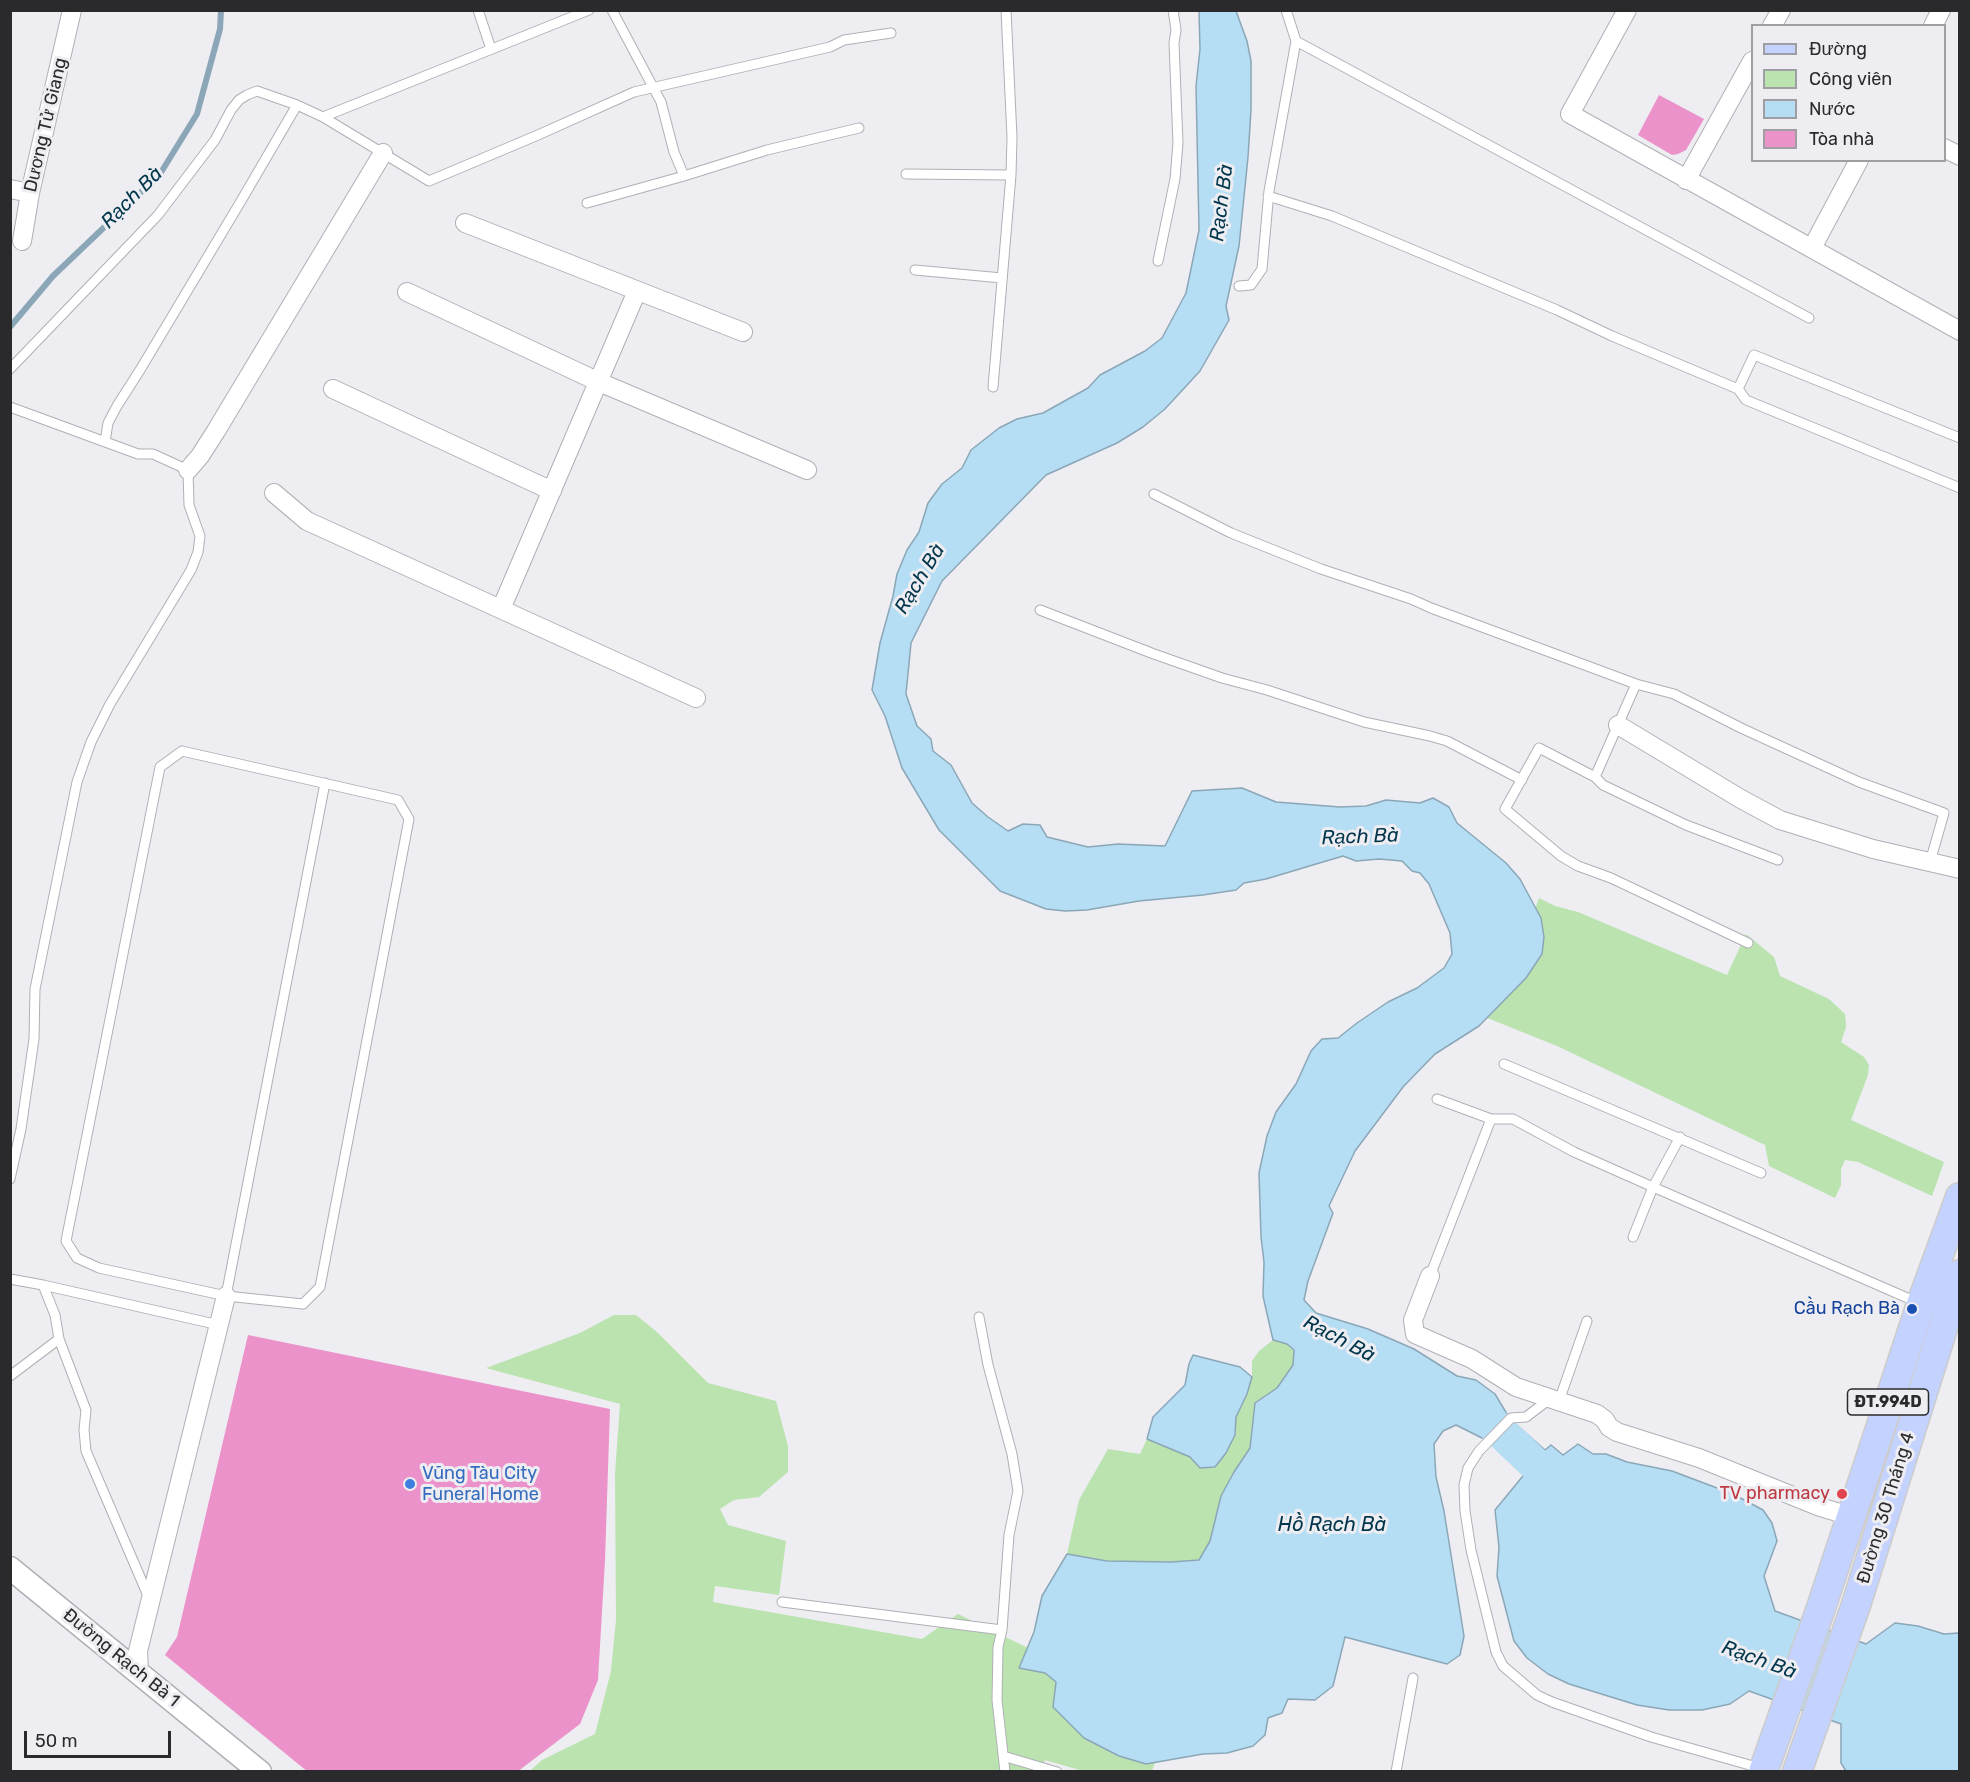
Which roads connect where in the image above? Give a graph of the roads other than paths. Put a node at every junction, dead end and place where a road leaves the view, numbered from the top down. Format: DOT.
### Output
graph roads {
  1 [pos="72,10"];
  2 [pos="478,10"];
  3 [pos="589,10"];
  4 [pos="612,10"];
  5 [pos="1006,10"];
  6 [pos="1173,10"];
  7 [pos="1286,10"];
  8 [pos="1627,10"];
  9 [pos="1781,10"];
  10 [pos="1941,10"];
  11 [pos="1773,24"];
  12 [pos="1934,24"];
  13 [pos="891,33"];
  14 [pos="1296,41"];
  15 [pos="491,49"];
  16 [pos="1751,63"];
  17 [pos="654,86"];
  18 [pos="297,105"];
  19 [pos="323,117"];
  20 [pos="859,128"];
  21 [pos="383,153"];
  22 [pos="1858,162"];
  23 [pos="906,174"];
  24 [pos="1011,175"];
  25 [pos="684,176"];
  26 [pos="1686,180"];
  27 [pos="10,189"];
  28 [pos="30,193"];
  29 [pos="1269,196"];
  30 [pos="587,203"];
  31 [pos="465,224"];
  32 [pos="22,241"];
  33 [pos="1812,248"];
  34 [pos="1158,261"];
  35 [pos="915,270"];
  36 [pos="1002,278"];
  37 [pos="1239,286"];
  38 [pos="637,291"];
  39 [pos="407,292"];
  40 [pos="1809,318"];
  41 [pos="1959,331"];
  42 [pos="743,332"];
  43 [pos="10,369"];
  44 [pos="599,382"];
  45 [pos="993,387"];
  46 [pos="333,389"];
  47 [pos="1738,389"];
  48 [pos="10,407"];
  49 [pos="1959,438"];
  50 [pos="105,442"];
  51 [pos="188,470"];
  52 [pos="807,470"];
  53 [pos="1959,488"];
  54 [pos="552,491"];
  55 [pos="274,493"];
  56 [pos="1154,494"];
  57 [pos="501,609"];
  58 [pos="1040,610"];
  59 [pos="1636,684"];
  60 [pos="696,698"];
  61 [pos="1617,725"];
  62 [pos="1595,777"];
  63 [pos="1522,780"];
  64 [pos="325,783"];
  65 [pos="1778,860"];
  66 [pos="1930,862"];
  67 [pos="1959,870"];
  68 [pos="1748,943"];
  69 [pos="1504,1064"];
  70 [pos="1437,1099"];
  71 [pos="1491,1119"];
  72 [pos="1680,1137"];
  73 [pos="1761,1173"];
  74 [pos="10,1179"];
  75 [pos="1653,1187"];
  76 [pos="1959,1197"];
  77 [pos="1633,1237"];
  78 [pos="1959,1274"];
  79 [pos="1430,1276"];
  80 [pos="10,1279"];
  81 [pos="43,1285"];
  82 [pos="226,1296"];
  83 [pos="1921,1304"];
  84 [pos="979,1317"];
  85 [pos="1587,1321"];
  86 [pos="219,1325"];
  87 [pos="1952,1325"];
  88 [pos="59,1339"];
  89 [pos="10,1376"];
  90 [pos="1555,1400"];
  91 [pos="1850,1516"];
  92 [pos="10,1568"];
  93 [pos="151,1601"];
  94 [pos="782,1602"];
  95 [pos="1002,1630"];
  96 [pos="139,1673"];
  97 [pos="1413,1678"];
  98 [pos="1003,1756"];
  99 [pos="1766,1762"];
  100 [pos="1800,1764"];
  101 [pos="260,1772"];
  102 [pos="1005,1772"];
  103 [pos="1057,1772"];
  104 [pos="1396,1772"];
  1 -- 28 [label="street, Dương Tử Giang"];
  2 -- 15 [label="lane"];
  3 -- 15 [label="lane"];
  4 -- 17 [label="lane"];
  5 -- 24 [label="lane"];
  6 -- 34 [label="lane"];
  7 -- 14 [label="lane"];
  8 -- 26 [label="street"];
  9 -- 11 [label="street"];
  10 -- 12 [label="street"];
  13 -- 17 [label="lane"];
  14 -- 29 [label="lane"];
  14 -- 40 [label="lane"];
  15 -- 19 [label="lane"];
  16 -- 26 [label="street"];
  17 -- 21 [label="lane"];
  17 -- 25 [label="lane"];
  18 -- 19 [label="lane"];
  18 -- 43 [label="lane"];
  18 -- 50 [label="lane"];
  19 -- 21 [label="lane"];
  20 -- 25 [label="lane"];
  21 -- 51 [label="street"];
  22 -- 33 [label="street"];
  23 -- 24 [label="lane"];
  24 -- 36 [label="lane"];
  25 -- 30 [label="lane"];
  26 -- 33 [label="street"];
  27 -- 28 [label="street"];
  28 -- 32 [label="street, Dương Tử Giang"];
  29 -- 37 [label="lane"];
  29 -- 47 [label="lane"];
  31 -- 38 [label="street"];
  33 -- 41 [label="street"];
  35 -- 36 [label="lane"];
  36 -- 45 [label="lane"];
  38 -- 42 [label="street"];
  38 -- 44 [label="street"];
  39 -- 44 [label="street"];
  44 -- 52 [label="street"];
  44 -- 54 [label="street"];
  46 -- 54 [label="street"];
  47 -- 49 [label="lane"];
  47 -- 53 [label="lane"];
  48 -- 50 [label="lane"];
  50 -- 51 [label="lane"];
  51 -- 74 [label="lane"];
  54 -- 57 [label="street"];
  55 -- 57 [label="street"];
  56 -- 59 [label="lane"];
  57 -- 60 [label="street"];
  58 -- 63 [label="lane"];
  59 -- 61 [label="lane"];
  59 -- 66 [label="lane"];
  61 -- 62 [label="lane"];
  61 -- 66 [label="street"];
  62 -- 63 [label="lane"];
  62 -- 65 [label="lane"];
  63 -- 68 [label="lane"];
  64 -- 82 [label="lane"];
  64 -- 82 [label="lane"];
  64 -- 82 [label="lane"];
  66 -- 67 [label="street"];
  69 -- 72 [label="lane"];
  70 -- 71 [label="lane"];
  71 -- 75 [label="lane"];
  71 -- 79 [label="lane"];
  72 -- 73 [label="lane"];
  72 -- 75 [label="lane"];
  75 -- 77 [label="lane"];
  75 -- 83 [label="lane"];
  76 -- 83 [label="main road, Đường 30 Tháng 4 / ĐT.994D"];
  78 -- 87 [label="main road, Đường 30 Tháng 4 / ĐT.994D"];
  79 -- 90 [label="street"];
  80 -- 81 [label="lane"];
  81 -- 86 [label="lane"];
  81 -- 88 [label="lane"];
  82 -- 86 [label="street"];
  83 -- 87 [label="street"];
  83 -- 91 [label="main road, Đường 30 Tháng 4 / ĐT.994D"];
  84 -- 95 [label="lane"];
  85 -- 90 [label="lane"];
  86 -- 93 [label="street"];
  87 -- 100 [label="main road, Đường 30 Tháng 4 / ĐT.994D"];
  88 -- 89 [label="lane"];
  88 -- 93 [label="lane"];
  90 -- 91 [label="street"];
  90 -- 99 [label="lane"];
  91 -- 99 [label="main road, Đường 30 Tháng 4 / ĐT.994D"];
  92 -- 96 [label="street, Đường Rạch Bà 1"];
  93 -- 96 [label="street"];
  94 -- 95 [label="lane"];
  95 -- 98 [label="lane"];
  96 -- 101 [label="street, Đường Rạch Bà 1"];
  97 -- 104 [label="lane"];
  98 -- 102 [label="lane"];
  98 -- 103 [label="lane"];
}
